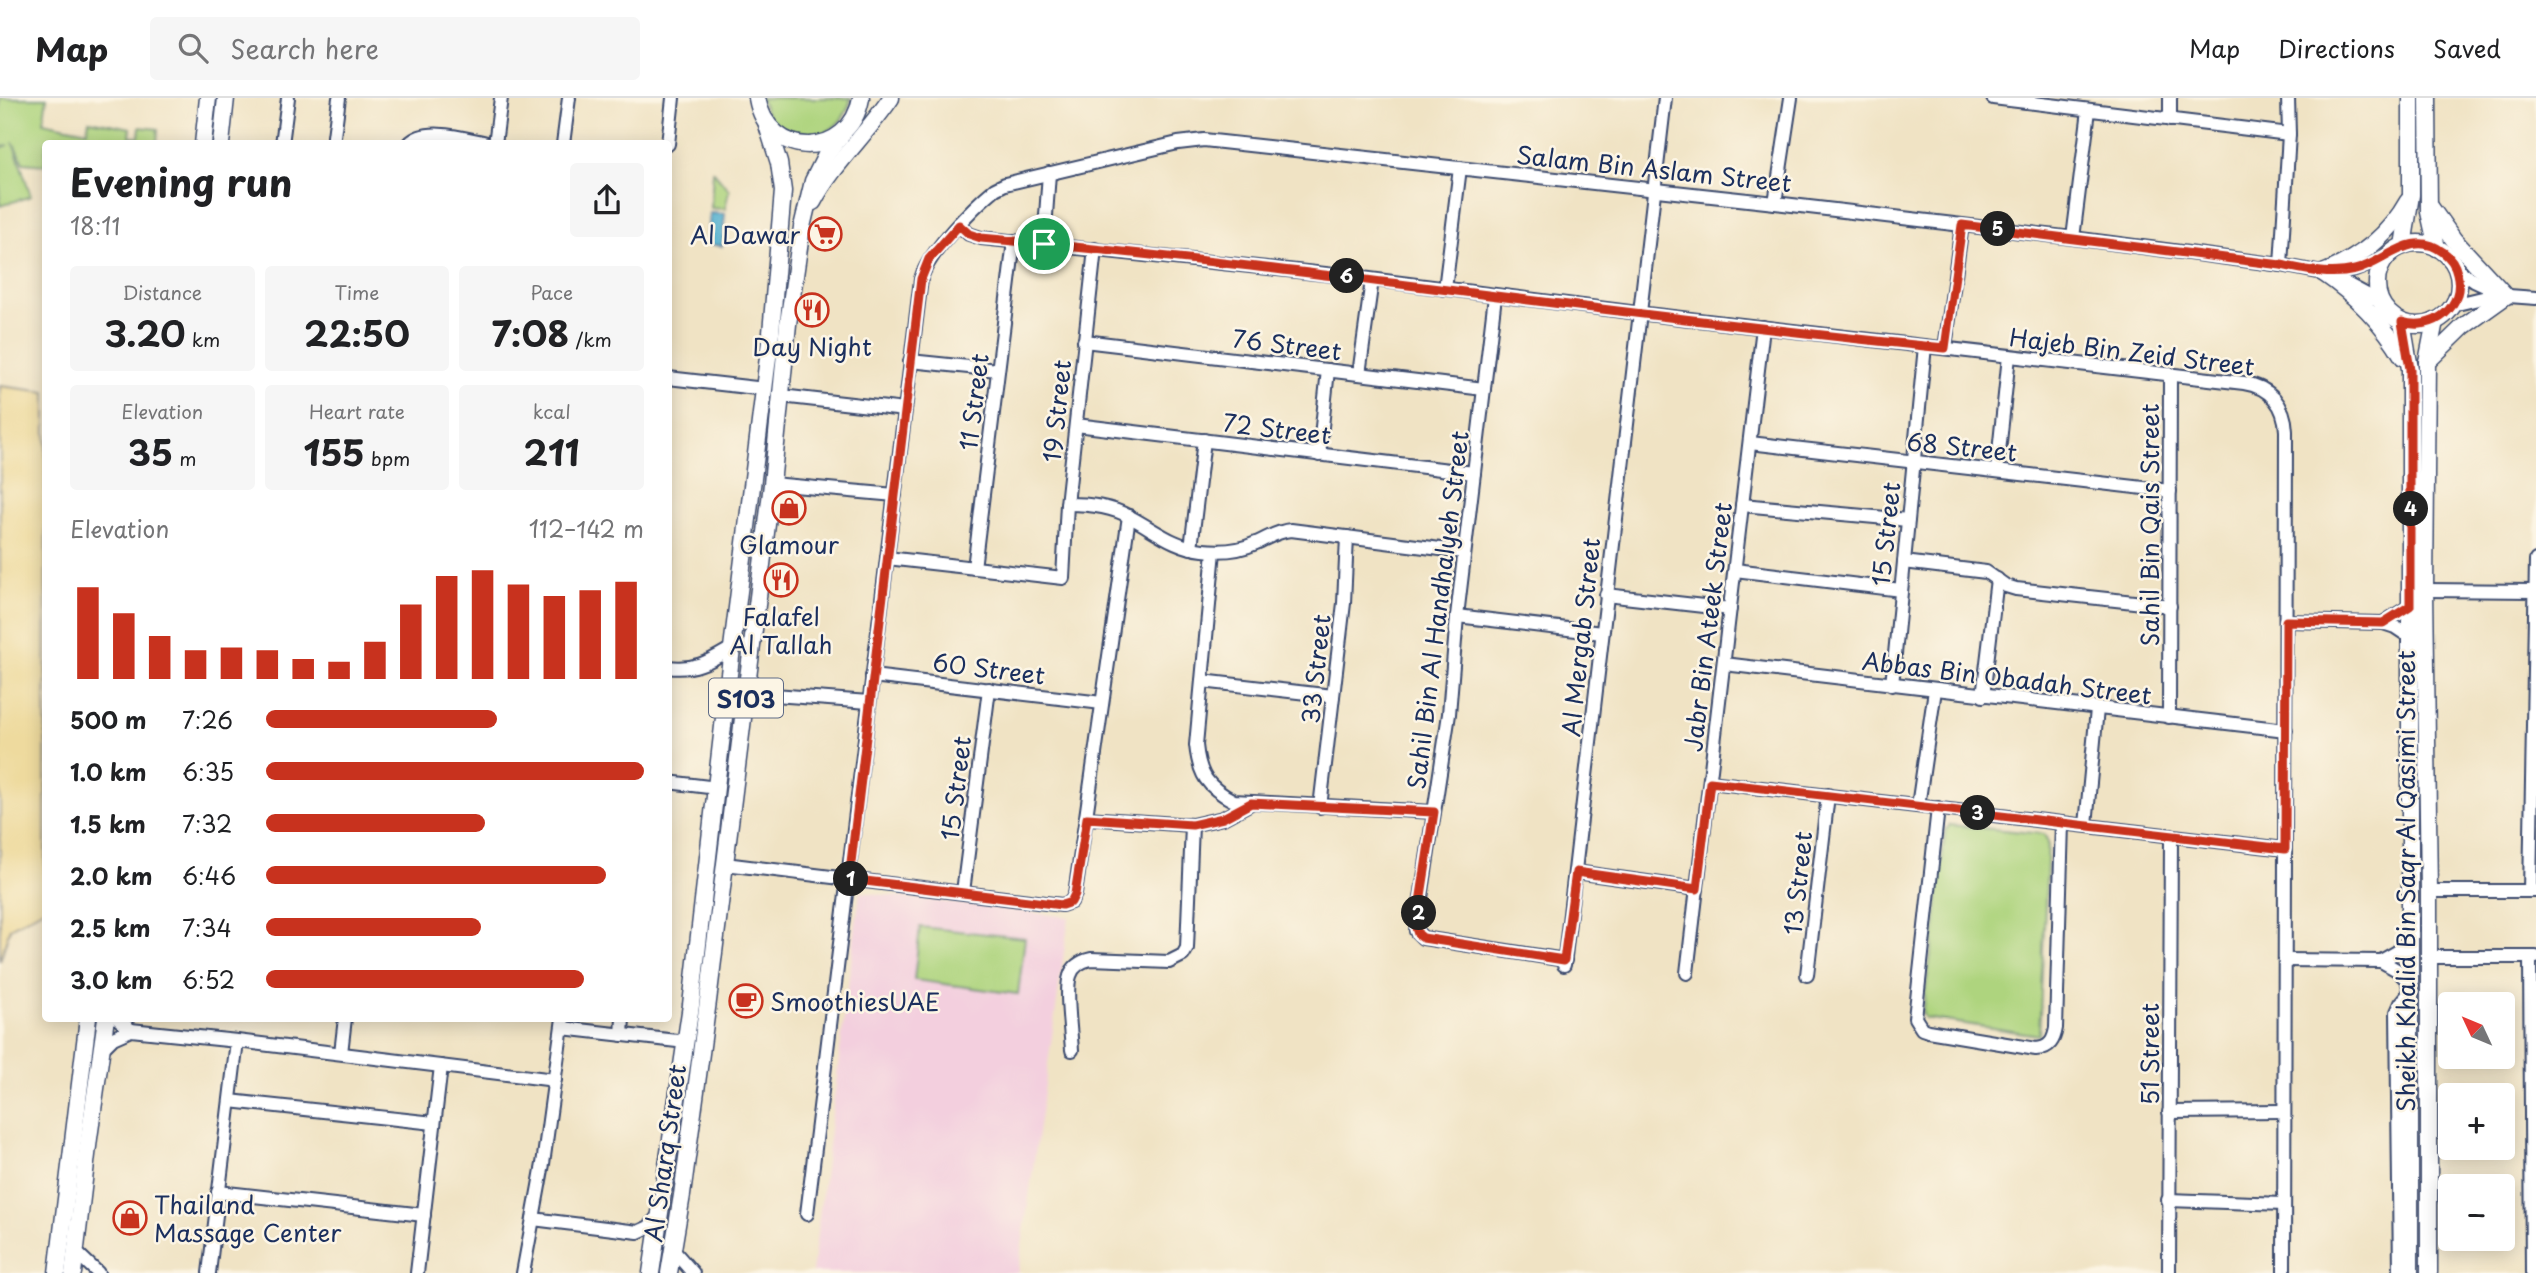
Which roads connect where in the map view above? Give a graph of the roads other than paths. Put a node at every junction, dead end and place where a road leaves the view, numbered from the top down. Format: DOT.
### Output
graph roads {
  1 [pos="208,98"];
  2 [pos="226,98"];
  3 [pos="288,98"];
  4 [pos="339,98"];
  5 [pos="501,98"];
  6 [pos="569,98"];
  7 [pos="673,98"];
  8 [pos="746,98"];
  9 [pos="757,98"];
  10 [pos="897,98"];
  11 [pos="1665,98"];
  12 [pos="1791,98"];
  13 [pos="1993,98"];
  14 [pos="2170,98"];
  15 [pos="2288,98"];
  16 [pos="2412,98"];
  17 [pos="2428,98"];
  18 [pos="862,99"];
  19 [pos="2029,100"];
  20 [pos="2052,102"];
  21 [pos="887,104"];
  22 [pos="2089,110"];
  23 [pos="2169,120"];
  24 [pos="765,121"];
  25 [pos="844,132"];
  26 [pos="2288,134"];
  27 [pos="203,140"];
  28 [pos="221,140"];
  29 [pos="283,140"];
  30 [pos="334,140"];
  31 [pos="413,140"];
  32 [pos="470,140"];
  33 [pos="494,140"];
  34 [pos="564,140"];
  35 [pos="668,140"];
  36 [pos="1460,168"];
  37 [pos="1049,173"];
  38 [pos="1654,189"];
  39 [pos="2411,195"];
  40 [pos="1775,203"];
  41 [pos="2429,205"];
  42 [pos="959,225"];
  43 [pos="1962,225"];
  44 [pos="802,227"];
  45 [pos="2073,238"];
  46 [pos="1014,241"];
  47 [pos="1044,244"];
  48 [pos="2403,246"];
  49 [pos="1095,248"];
  50 [pos="2437,248"];
  51 [pos="2386,258"];
  52 [pos="2281,265"];
  53 [pos="2456,268"];
  54 [pos="2323,273"];
  55 [pos="1372,279"];
  56 [pos="1445,289"];
  57 [pos="1495,296"];
  58 [pos="2506,296"];
  59 [pos="2536,298"];
  60 [pos="2382,303"];
  61 [pos="2453,304"];
  62 [pos="1638,313"];
  63 [pos="2435,321"];
  64 [pos="2402,322"];
  65 [pos="1763,327"];
  66 [pos="1084,341"];
  67 [pos="1925,346"];
  68 [pos="1945,348"];
  69 [pos="2009,356"];
  70 [pos="911,361"];
  71 [pos="2427,362"];
  72 [pos="2410,369"];
  73 [pos="998,370"];
  74 [pos="1328,370"];
  75 [pos="1359,374"];
  76 [pos="2170,374"];
  77 [pos="672,378"];
  78 [pos="765,389"];
  79 [pos="1484,389"];
  80 [pos="781,396"];
  81 [pos="905,410"];
  82 [pos="1076,425"];
  83 [pos="1204,440"];
  84 [pos="1750,443"];
  85 [pos="1319,454"];
  86 [pos="1914,462"];
  87 [pos="1997,471"];
  88 [pos="1474,473"];
  89 [pos="772,484"];
  90 [pos="2170,491"];
  91 [pos="895,495"];
  92 [pos="1067,504"];
  93 [pos="1742,505"];
  94 [pos="1129,516"];
  95 [pos="1908,520"];
  96 [pos="1347,537"];
  97 [pos="1191,548"];
  98 [pos="1214,551"];
  99 [pos="1464,552"];
  100 [pos="887,558"];
  101 [pos="2536,560"];
  102 [pos="1904,562"];
  103 [pos="974,568"];
  104 [pos="1735,570"];
  105 [pos="1997,579"];
  106 [pos="1901,590"];
  107 [pos="2425,590"];
  108 [pos="2534,591"];
  109 [pos="1606,595"];
  110 [pos="2170,606"];
  111 [pos="2410,606"];
  112 [pos="1730,609"];
  113 [pos="1457,616"];
  114 [pos="2286,621"];
  115 [pos="2383,623"];
  116 [pos="1602,633"];
  117 [pos="2410,637"];
  118 [pos="732,648"];
  119 [pos="1724,664"];
  120 [pos="730,665"];
  121 [pos="672,667"];
  122 [pos="872,676"];
  123 [pos="1202,681"];
  124 [pos="1892,685"];
  125 [pos="989,690"];
  126 [pos="1935,691"];
  127 [pos="746,693"];
  128 [pos="1334,696"];
  129 [pos="1983,696"];
  130 [pos="869,702"];
  131 [pos="1102,703"];
  132 [pos="2535,704"];
  133 [pos="2097,709"];
  134 [pos="2169,717"];
  135 [pos="2286,730"];
  136 [pos="2535,761"];
  137 [pos="672,782"];
  138 [pos="1710,782"];
  139 [pos="717,788"];
  140 [pos="1828,796"];
  141 [pos="1251,803"];
  142 [pos="1918,806"];
  143 [pos="1320,807"];
  144 [pos="1938,808"];
  145 [pos="1434,812"];
  146 [pos="2411,817"];
  147 [pos="1087,818"];
  148 [pos="2062,823"];
  149 [pos="1192,825"];
  150 [pos="2086,825"];
  151 [pos="2534,826"];
  152 [pos="2171,835"];
  153 [pos="2429,847"];
  154 [pos="2285,849"];
  155 [pos="725,864"];
  156 [pos="1576,872"];
  157 [pos="849,879"];
  158 [pos="1697,889"];
  159 [pos="2429,891"];
  160 [pos="2533,891"];
  161 [pos="963,892"];
  162 [pos="2411,938"];
  163 [pos="2429,957"];
  164 [pos="2533,957"];
  165 [pos="2286,960"];
  166 [pos="2381,961"];
  167 [pos="1564,963"];
  168 [pos="1687,973"];
  169 [pos="1807,975"];
  170 [pos="2410,987"];
  171 [pos="88,1022"];
  172 [pos="89,1022"];
  173 [pos="106,1022"];
  174 [pos="122,1022"];
  175 [pos="345,1022"];
  176 [pos="623,1022"];
  177 [pos="563,1023"];
  178 [pos="131,1030"];
  179 [pos="622,1035"];
  180 [pos="237,1041"];
  181 [pos="686,1042"];
  182 [pos="103,1048"];
  183 [pos="1072,1050"];
  184 [pos="2404,1051"];
  185 [pos="341,1053"];
  186 [pos="441,1066"];
  187 [pos="555,1080"];
  188 [pos="2533,1092"];
  189 [pos="230,1101"];
  190 [pos="77,1106"];
  191 [pos="2283,1111"];
  192 [pos="2169,1112"];
  193 [pos="434,1124"];
  194 [pos="89,1138"];
  195 [pos="218,1192"];
  196 [pos="2168,1200"];
  197 [pos="2284,1203"];
  198 [pos="660,1213"];
  199 [pos="807,1214"];
  200 [pos="424,1215"];
  201 [pos="533,1219"];
  202 [pos="673,1250"];
  203 [pos="76,1252"];
  204 [pos="57,1273"];
  205 [pos="74,1273"];
  206 [pos="98,1273"];
  207 [pos="209,1273"];
  208 [pos="417,1273"];
  209 [pos="523,1273"];
  210 [pos="651,1273"];
  211 [pos="669,1273"];
  212 [pos="693,1273"];
  213 [pos="2169,1273"];
  214 [pos="2284,1273"];
  215 [pos="2400,1273"];
  216 [pos="2410,1273"];
  217 [pos="2429,1273"];
  218 [pos="2532,1273"];
  1 -- 27 [label="main road"];
  2 -- 28 [label="main road"];
  3 -- 29 [label="street"];
  4 -- 30 [label="street"];
  5 -- 33 [label="street"];
  6 -- 34 [label="street"];
  7 -- 35 [label="street"];
  8 -- 24 [label="main road"];
  9 -- 24 [label="main road, Al Sharq Street"];
  10 -- 21 [label="main road"];
  11 -- 38 [label="street, Al Mergab Street"];
  12 -- 40 [label="street"];
  13 -- 19 [label="street"];
  14 -- 23 [label="street"];
  15 -- 26 [label="street"];
  16 -- 39 [label="main road"];
  17 -- 41 [label="main road"];
  18 -- 25 [label="main road, Al Sharq Street"];
  19 -- 20 [label="street"];
  20 -- 22 [label="street"];
  21 -- 44 [label="main road"];
  22 -- 23 [label="street"];
  22 -- 45 [label="street"];
  23 -- 26 [label="street"];
  24 -- 25 [label="main road"];
  24 -- 78 [label="main road, Al Sharq Street / S103"];
  25 -- 44 [label="main road, Al Sharq Street / S103"];
  26 -- 52 [label="street"];
  31 -- 32 [label="street"];
  36 -- 37 [label="street, Salam Bin Aslam Street"];
  36 -- 38 [label="street, Salam Bin Aslam Street"];
  36 -- 56 [label="street"];
  37 -- 42 [label="street, Salam Bin Aslam Street"];
  37 -- 47 [label="street"];
  38 -- 40 [label="street, Salam Bin Aslam Street"];
  38 -- 62 [label="street, Al Mergab Street"];
  39 -- 48 [label="main road"];
  39 -- 54 [label="main road"];
  40 -- 43 [label="street, Salam Bin Aslam Street"];
  41 -- 50 [label="main road"];
  41 -- 58 [label="main road"];
  42 -- 46 [label="street"];
  42 -- 70 [label="street"];
  43 -- 45 [label="street, Salam Bin Aslam Street"];
  43 -- 68 [label="street"];
  44 -- 80 [label="main road, Al Sharq Street / S103"];
  45 -- 52 [label="street, Salam Bin Aslam Street"];
  46 -- 47 [label="street"];
  46 -- 73 [label="street, 11 Street"];
  47 -- 49 [label="street"];
  48 -- 50 [label="main road"];
  48 -- 51 [label="main road"];
  49 -- 55 [label="street"];
  49 -- 66 [label="street, 19 Street"];
  50 -- 53 [label="main road"];
  51 -- 54 [label="street, Salam Bin Aslam Street"];
  51 -- 60 [label="main road"];
  52 -- 54 [label="street, Salam Bin Aslam Street"];
  53 -- 58 [label="street"];
  53 -- 61 [label="main road"];
  54 -- 60 [label="street, Salam Bin Aslam Street"];
  54 -- 72 [label="main road"];
  55 -- 56 [label="street"];
  55 -- 75 [label="street"];
  56 -- 57 [label="street"];
  57 -- 62 [label="street"];
  57 -- 79 [label="street, Sahil Bin Al Handhalyeh Street"];
  58 -- 59 [label="street"];
  58 -- 61 [label="street"];
  58 -- 71 [label="main road"];
  60 -- 64 [label="main road"];
  61 -- 63 [label="main road"];
  62 -- 65 [label="street, Hajeb Bin Zeid Street"];
  62 -- 109 [label="street, Al Mergab Street"];
  63 -- 64 [label="main road"];
  63 -- 71 [label="main road, Sheikh Khalid Bin Saqr Al Qasimi Street"];
  64 -- 72 [label="main road, Sheikh Khalid Bin Saqr Al Qasimi Street"];
  65 -- 67 [label="street, Hajeb Bin Zeid Street"];
  65 -- 84 [label="street, Jabr Bin Ateek Street"];
  66 -- 74 [label="street, 76 Street"];
  66 -- 82 [label="street, 19 Street"];
  67 -- 68 [label="street, Hajeb Bin Zeid Street"];
  67 -- 86 [label="street, 15 Street"];
  68 -- 69 [label="street, Hajeb Bin Zeid Street"];
  69 -- 76 [label="street, Hajeb Bin Zeid Street"];
  69 -- 87 [label="street"];
  70 -- 73 [label="street"];
  70 -- 81 [label="street"];
  71 -- 107 [label="main road, Sheikh Khalid Bin Saqr Al Qasimi Street"];
  72 -- 111 [label="main road, Sheikh Khalid Bin Saqr Al Qasimi Street"];
  73 -- 103 [label="street, 11 Street"];
  74 -- 75 [label="street, 76 Street"];
  74 -- 85 [label="street"];
  75 -- 79 [label="street, 76 Street"];
  76 -- 90 [label="street, Sahil Bin Qais Street"];
  76 -- 114 [label="street, Hajeb Bin Zeid Street"];
  77 -- 78 [label="street"];
  78 -- 118 [label="main road, Al Sharq Street / S103"];
  79 -- 88 [label="street, Sahil Bin Al Handhalyeh Street"];
  80 -- 81 [label="street"];
  80 -- 89 [label="main road, Al Sharq Street / S103"];
  81 -- 91 [label="street"];
  82 -- 83 [label="street, 72 Street"];
  82 -- 92 [label="street, 19 Street"];
  83 -- 85 [label="street, 72 Street"];
  83 -- 97 [label="street"];
  84 -- 86 [label="street, 68 Street"];
  84 -- 93 [label="street, Jabr Bin Ateek Street"];
  85 -- 88 [label="street, 72 Street"];
  86 -- 87 [label="street, 68 Street"];
  86 -- 95 [label="street, 15 Street"];
  87 -- 90 [label="street, 68 Street"];
  88 -- 99 [label="street, Sahil Bin Al Handhalyeh Street"];
  89 -- 91 [label="street"];
  89 -- 127 [label="main road, Al Sharq Street / S103"];
  90 -- 110 [label="street, Sahil Bin Qais Street"];
  91 -- 100 [label="street"];
  92 -- 94 [label="street"];
  92 -- 103 [label="street, 19 Street"];
  93 -- 95 [label="street"];
  93 -- 104 [label="street, Jabr Bin Ateek Street"];
  94 -- 97 [label="street"];
  94 -- 131 [label="street"];
  95 -- 102 [label="street, 15 Street"];
  96 -- 98 [label="street"];
  96 -- 99 [label="street"];
  96 -- 128 [label="street, 33 Street"];
  97 -- 98 [label="street"];
  98 -- 123 [label="street"];
  99 -- 113 [label="street, Sahil Bin Al Handhalyeh Street"];
  100 -- 103 [label="street"];
  100 -- 122 [label="street"];
  101 -- 108 [label="street"];
  102 -- 105 [label="street"];
  102 -- 106 [label="street, 15 Street"];
  104 -- 106 [label="street"];
  104 -- 112 [label="street, Jabr Bin Ateek Street"];
  105 -- 110 [label="street"];
  105 -- 129 [label="street"];
  106 -- 124 [label="street, 15 Street"];
  107 -- 108 [label="street"];
  107 -- 153 [label="main road, Sheikh Khalid Bin Saqr Al Qasimi Street"];
  108 -- 132 [label="street"];
  109 -- 112 [label="street"];
  109 -- 116 [label="street, Al Mergab Street"];
  110 -- 134 [label="street, Sahil Bin Qais Street"];
  111 -- 115 [label="street"];
  111 -- 117 [label="main road, Sheikh Khalid Bin Saqr Al Qasimi Street"];
  112 -- 119 [label="street, Jabr Bin Ateek Street"];
  113 -- 116 [label="street"];
  113 -- 145 [label="street, Sahil Bin Al Handhalyeh Street"];
  114 -- 115 [label="street"];
  114 -- 135 [label="street"];
  115 -- 117 [label="street"];
  116 -- 156 [label="street, Al Mergab Street"];
  117 -- 146 [label="main road, Sheikh Khalid Bin Saqr Al Qasimi Street"];
  118 -- 120 [label="main road, Al Sharq Street / S103"];
  118 -- 121 [label="street"];
  119 -- 124 [label="street, Abbas Bin Obadah Street"];
  119 -- 138 [label="street, Jabr Bin Ateek Street"];
  120 -- 127 [label="main road"];
  120 -- 139 [label="main road, Al Sharq Street / S103"];
  122 -- 125 [label="street, 60 Street"];
  122 -- 130 [label="street"];
  123 -- 128 [label="street"];
  123 -- 141 [label="street"];
  124 -- 126 [label="street, Abbas Bin Obadah Street"];
  125 -- 131 [label="street, 60 Street"];
  125 -- 161 [label="street, 15 Street"];
  126 -- 129 [label="street, Abbas Bin Obadah Street"];
  126 -- 142 [label="street"];
  127 -- 130 [label="street"];
  127 -- 155 [label="main road, Al Sharq Street / S103"];
  128 -- 143 [label="street, 33 Street"];
  129 -- 133 [label="street, Abbas Bin Obadah Street"];
  130 -- 157 [label="street"];
  131 -- 147 [label="street"];
  132 -- 136 [label="street"];
  133 -- 134 [label="street, Abbas Bin Obadah Street"];
  133 -- 150 [label="street"];
  134 -- 135 [label="street, Abbas Bin Obadah Street"];
  135 -- 154 [label="street"];
  136 -- 151 [label="street"];
  137 -- 139 [label="street"];
  138 -- 140 [label="street"];
  138 -- 158 [label="street, Jabr Bin Ateek Street"];
  139 -- 181 [label="main road, Al Sharq Street / S103"];
  140 -- 142 [label="street"];
  140 -- 169 [label="street, 13 Street"];
  141 -- 143 [label="street"];
  141 -- 149 [label="street"];
  142 -- 144 [label="street"];
  143 -- 145 [label="street"];
  144 -- 148 [label="street"];
  144 -- 148 [label="street"];
  145 -- 167 [label="street, Sahil Bin Al Handhalyeh Street"];
  146 -- 153 [label="main road"];
  146 -- 162 [label="main road, Sheikh Khalid Bin Saqr Al Qasimi Street"];
  147 -- 149 [label="street"];
  147 -- 161 [label="street"];
  148 -- 150 [label="street"];
  149 -- 183 [label="street"];
  150 -- 152 [label="street"];
  151 -- 160 [label="street"];
  152 -- 154 [label="street"];
  152 -- 192 [label="street, 51 Street"];
  153 -- 159 [label="main road, Sheikh Khalid Bin Saqr Al Qasimi Street"];
  154 -- 165 [label="street"];
  155 -- 157 [label="street"];
  155 -- 202 [label="main road, Al Sharq Street / S103"];
  156 -- 158 [label="street"];
  156 -- 167 [label="street, Al Mergab Street"];
  157 -- 161 [label="street"];
  157 -- 199 [label="street"];
  158 -- 168 [label="street, Jabr Bin Ateek Street"];
  159 -- 160 [label="street"];
  159 -- 163 [label="main road, Sheikh Khalid Bin Saqr Al Qasimi Street"];
  162 -- 166 [label="street"];
  162 -- 170 [label="main road, Sheikh Khalid Bin Saqr Al Qasimi Street"];
  163 -- 164 [label="street"];
  163 -- 217 [label="main road, Sheikh Khalid Bin Saqr Al Qasimi Street"];
  164 -- 188 [label="street"];
  165 -- 166 [label="street"];
  165 -- 191 [label="street"];
  166 -- 170 [label="street"];
  170 -- 184 [label="main road, Sheikh Khalid Bin Saqr Al Qasimi Street"];
  171 -- 190 [label="main road"];
  172 -- 182 [label="main road"];
  173 -- 182 [label="main road"];
  174 -- 178 [label="street"];
  175 -- 185 [label="street"];
  176 -- 179 [label="street"];
  177 -- 179 [label="street"];
  177 -- 187 [label="street"];
  178 -- 180 [label="street"];
  178 -- 182 [label="street"];
  179 -- 181 [label="street"];
  180 -- 185 [label="street"];
  180 -- 189 [label="street"];
  181 -- 198 [label="main road, Al Sharq Street / S103"];
  182 -- 194 [label="main road"];
  184 -- 215 [label="street"];
  184 -- 216 [label="main road, Sheikh Khalid Bin Saqr Al Qasimi Street"];
  185 -- 186 [label="street"];
  186 -- 187 [label="street"];
  186 -- 193 [label="street"];
  187 -- 201 [label="street"];
  188 -- 218 [label="street"];
  189 -- 193 [label="street"];
  189 -- 195 [label="street"];
  190 -- 194 [label="main road"];
  190 -- 204 [label="main road"];
  191 -- 192 [label="street"];
  191 -- 197 [label="street"];
  192 -- 196 [label="street, 51 Street"];
  193 -- 200 [label="street"];
  194 -- 203 [label="main road"];
  195 -- 200 [label="street"];
  195 -- 207 [label="street"];
  196 -- 197 [label="street"];
  196 -- 213 [label="street, 51 Street"];
  197 -- 214 [label="street"];
  198 -- 201 [label="street"];
  198 -- 210 [label="main road, Al Sharq Street / S103"];
  200 -- 208 [label="street"];
  201 -- 209 [label="street"];
  202 -- 211 [label="main road, Al Sharq Street / S103"];
  202 -- 212 [label="street"];
  203 -- 205 [label="main road"];
  203 -- 206 [label="street"];
}
